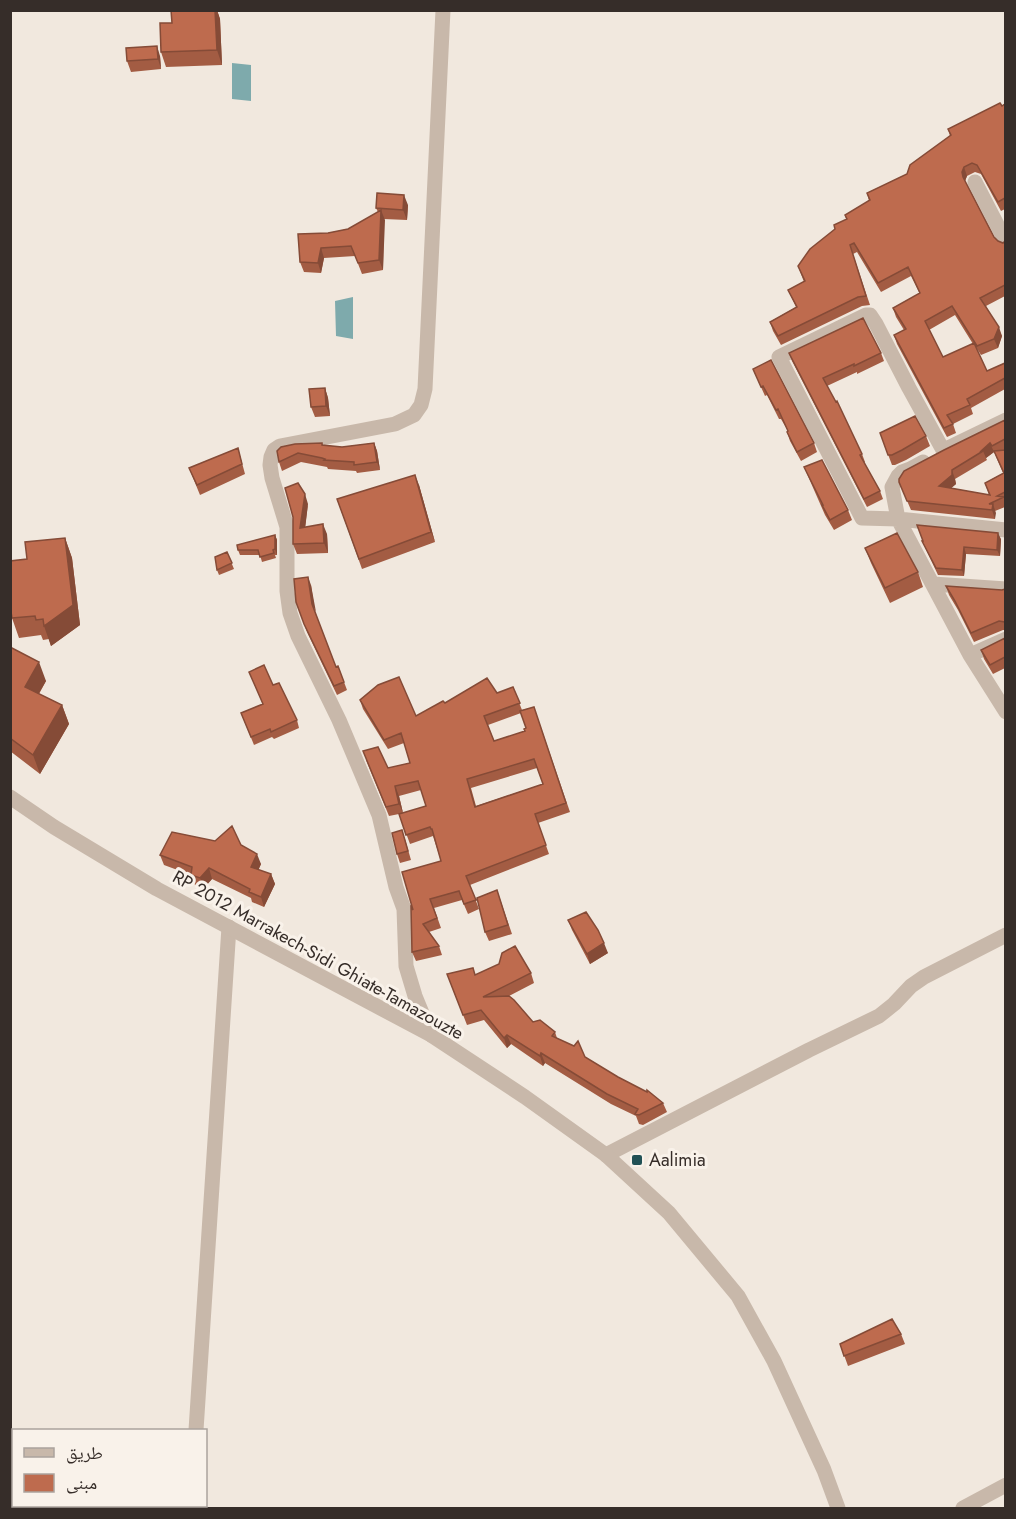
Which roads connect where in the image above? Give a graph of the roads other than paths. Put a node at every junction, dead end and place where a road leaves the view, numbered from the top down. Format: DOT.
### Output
graph roads {
  1 [pos="443,10"];
  2 [pos="975,182"];
  3 [pos="1005,242"];
  4 [pos="1005,420"];
  5 [pos="943,450"];
  6 [pos="830,457"];
  7 [pos="815,465"];
  8 [pos="898,519"];
  9 [pos="1005,530"];
  10 [pos="933,584"];
  11 [pos="1005,588"];
  12 [pos="1005,639"];
  13 [pos="970,655"];
  14 [pos="1005,712"];
  15 [pos="10,797"];
  16 [pos="229,927"];
  17 [pos="1005,935"];
  18 [pos="431,1035"];
  19 [pos="606,1155"];
  20 [pos="196,1429"];
  21 [pos="1005,1485"];
  22 [pos="838,1509"];
  23 [pos="963,1509"];
  1 -- 18 [label="street"];
  2 -- 3 [label="street"];
  4 -- 5 [label="street"];
  5 -- 6 [label="street"];
  5 -- 8 [label="street"];
  6 -- 7 [label="street"];
  6 -- 8 [label="street"];
  8 -- 9 [label="street"];
  8 -- 10 [label="street"];
  10 -- 11 [label="street"];
  10 -- 13 [label="street"];
  12 -- 13 [label="street"];
  13 -- 14 [label="street"];
  15 -- 16 [label="street, RP 2012 Marrakech-Sidi Ghiate-Tamazouzte"];
  16 -- 18 [label="street, RP 2012 Marrakech-Sidi Ghiate-Tamazouzte"];
  16 -- 20 [label="street"];
  17 -- 19 [label="street"];
  18 -- 19 [label="street, RP 2012 Marrakech-Sidi Ghiate-Tamazouzte"];
  19 -- 22 [label="street, RP 2012 Marrakech-Sidi Ghiate-Tamazouzte"];
  21 -- 23 [label="street"];
}
